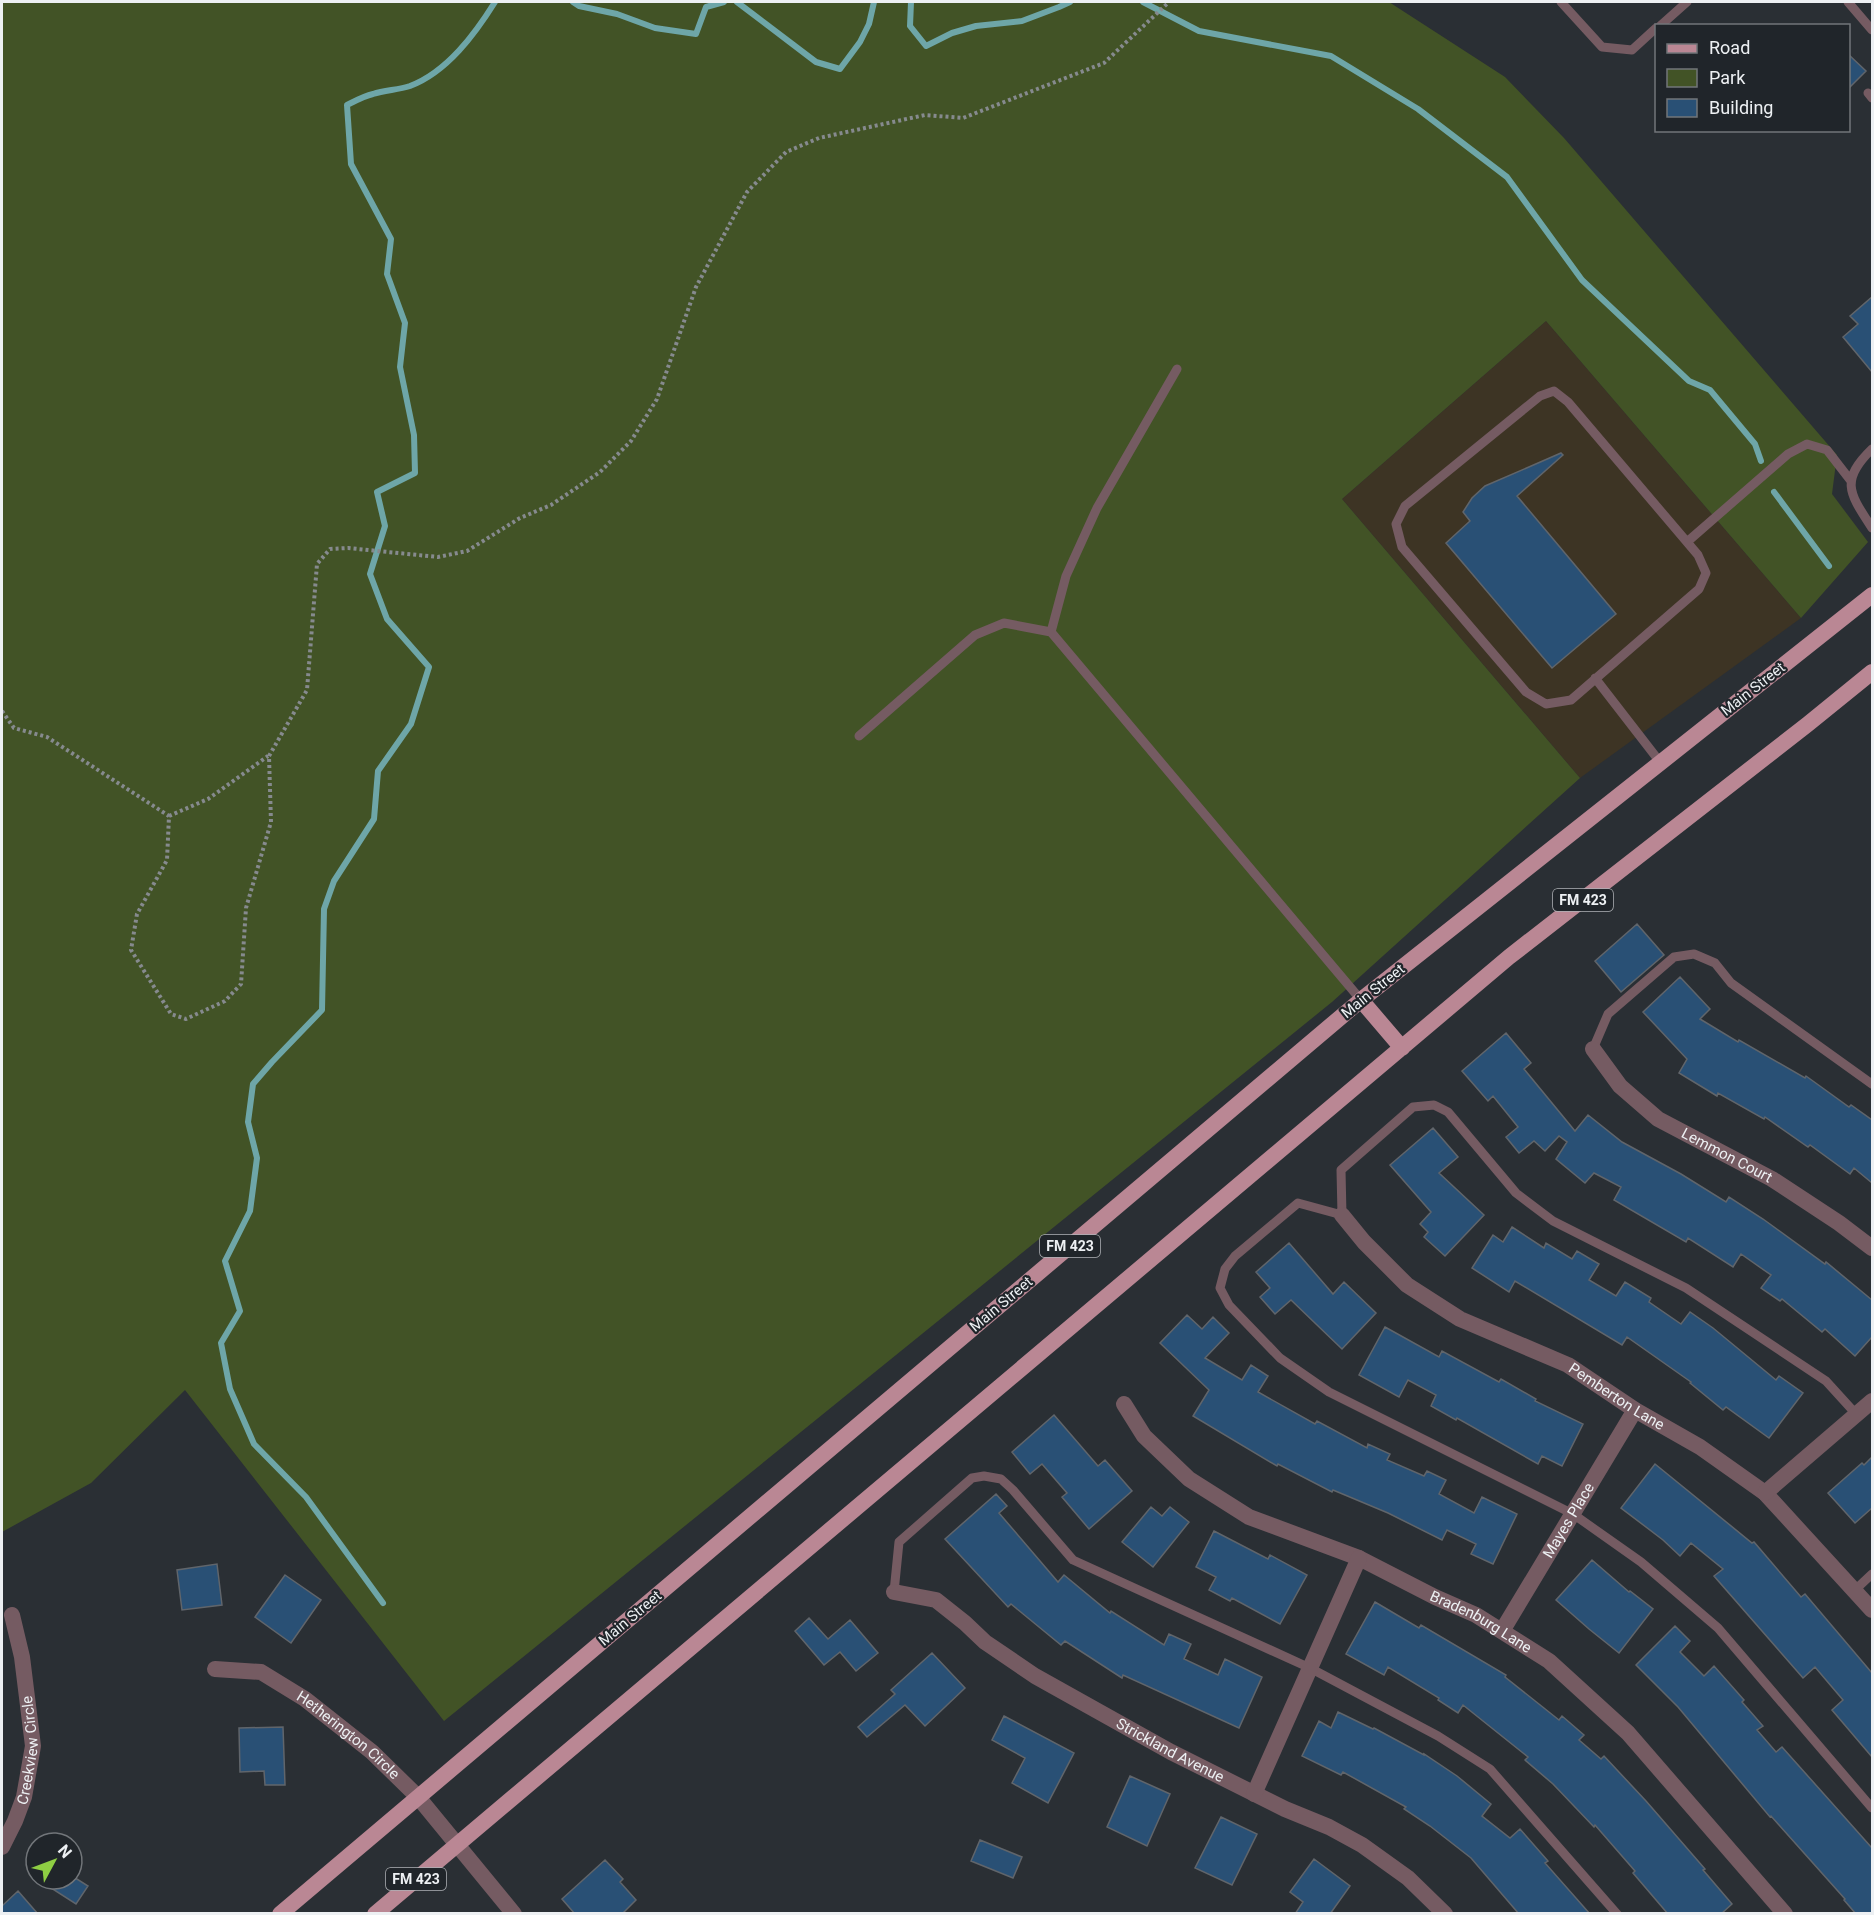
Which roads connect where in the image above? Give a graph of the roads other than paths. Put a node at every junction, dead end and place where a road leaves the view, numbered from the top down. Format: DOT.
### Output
graph roads {
  1 [pos="1561,2"];
  2 [pos="1687,2"];
  3 [pos="1848,2"];
  4 [pos="1661,24"];
  5 [pos="1655,30"];
  6 [pos="1872,30"];
  7 [pos="1177,369"];
  8 [pos="1872,449"];
  9 [pos="1851,481"];
  10 [pos="1872,528"];
  11 [pos="1687,542"];
  12 [pos="1872,595"];
  13 [pos="1051,632"];
  14 [pos="1872,672"];
  15 [pos="1596,678"];
  16 [pos="859,736"];
  17 [pos="1660,762"];
  18 [pos="1361,1000"];
  19 [pos="1402,1048"];
  20 [pos="1593,1049"];
  21 [pos="1872,1084"];
  22 [pos="1342,1215"];
  23 [pos="1872,1248"];
  24 [pos="1872,1401"];
  25 [pos="1124,1404"];
  26 [pos="1635,1410"];
  27 [pos="1856,1414"];
  28 [pos="1764,1493"];
  29 [pos="1573,1514"];
  30 [pos="1359,1558"];
  31 [pos="1872,1574"];
  32 [pos="1855,1590"];
  33 [pos="894,1592"];
  34 [pos="1872,1610"];
  35 [pos="12,1615"];
  36 [pos="1502,1631"];
  37 [pos="1310,1668"];
  38 [pos="215,1670"];
  39 [pos="1254,1794"];
  40 [pos="418,1797"];
  41 [pos="1872,1808"];
  42 [pos="457,1844"];
  43 [pos="2,1847"];
  44 [pos="280,1914"];
  45 [pos="375,1914"];
  46 [pos="514,1914"];
  47 [pos="1445,1914"];
  48 [pos="1617,1914"];
  49 [pos="1785,1914"];
  1 -- 5 [label="lane"];
  2 -- 4 [label="lane"];
  3 -- 6 [label="lane"];
  7 -- 13 [label="lane"];
  8 -- 9 [label="lane"];
  9 -- 10 [label="lane"];
  9 -- 11 [label="lane"];
  11 -- 15 [label="lane"];
  11 -- 15 [label="lane"];
  12 -- 17 [label="main road, Main Street / FM 423"];
  13 -- 16 [label="lane"];
  13 -- 18 [label="lane"];
  14 -- 19 [label="main road, FM 423"];
  15 -- 17 [label="lane"];
  17 -- 18 [label="main road, Main Street / FM 423"];
  18 -- 19 [label="main road"];
  18 -- 40 [label="main road, Main Street / FM 423"];
  19 -- 42 [label="main road, FM 423"];
  20 -- 21 [label="lane"];
  20 -- 23 [label="street, Lemmon Court"];
  22 -- 26 [label="street, Pemberton Lane"];
  22 -- 27 [label="lane"];
  22 -- 29 [label="lane"];
  24 -- 27 [label="street"];
  25 -- 30 [label="street, Bradenburg Lane"];
  26 -- 28 [label="street, Pemberton Lane"];
  26 -- 29 [label="street, Mayes Place"];
  27 -- 28 [label="street"];
  28 -- 32 [label="street, Pemberton Lane"];
  29 -- 36 [label="street, Mayes Place"];
  29 -- 41 [label="lane"];
  30 -- 36 [label="street, Bradenburg Lane"];
  30 -- 37 [label="street"];
  31 -- 32 [label="lane"];
  32 -- 34 [label="street, Pemberton Lane"];
  33 -- 37 [label="lane"];
  33 -- 39 [label="street, Strickland Avenue"];
  35 -- 43 [label="street, Creekview Circle"];
  36 -- 49 [label="street, Bradenburg Lane"];
  37 -- 39 [label="street"];
  37 -- 48 [label="lane"];
  38 -- 40 [label="street, Hetherington Circle"];
  39 -- 47 [label="street, Strickland Avenue"];
  40 -- 42 [label="street, Hetherington Circle"];
  40 -- 44 [label="main road, Main Street / FM 423"];
  42 -- 45 [label="main road, FM 423"];
  42 -- 46 [label="street, Hetherington Circle"];
}
